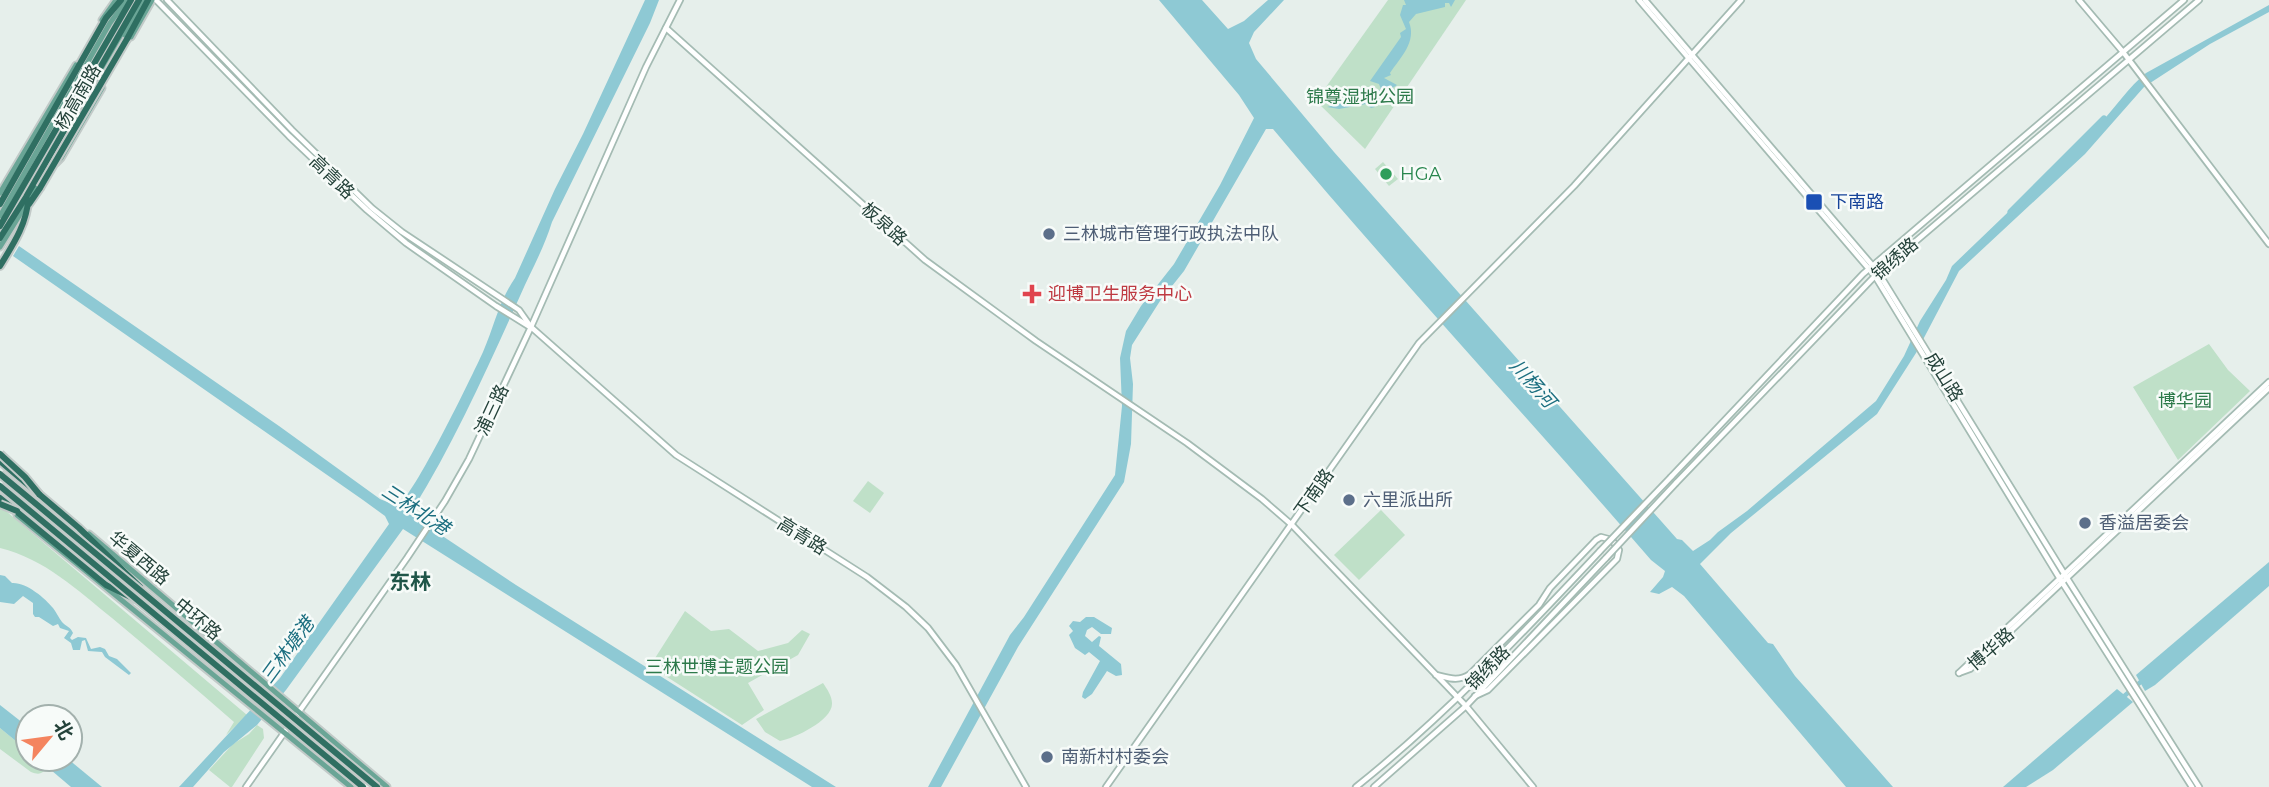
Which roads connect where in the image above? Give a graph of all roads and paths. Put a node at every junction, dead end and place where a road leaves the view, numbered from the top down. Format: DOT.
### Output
graph roads {
  1 [pos="119,0"];
  2 [pos="129,0"];
  3 [pos="148,0"];
  4 [pos="167,0"];
  5 [pos="680,0"];
  6 [pos="1639,0"];
  7 [pos="1645,0"];
  8 [pos="1741,0"];
  9 [pos="2079,0"];
  10 [pos="2184,0"];
  11 [pos="2199,0"];
  12 [pos="666,28"];
  13 [pos="2123,52"];
  14 [pos="1690,56"];
  15 [pos="2128,59"];
  16 [pos="74,104"];
  17 [pos="46,171"];
  18 [pos="35,180"];
  19 [pos="6,197"];
  20 [pos="28,206"];
  21 [pos="0,216"];
  22 [pos="2,233"];
  23 [pos="2269,244"];
  24 [pos="0,247"];
  25 [pos="0,265"];
  26 [pos="1871,267"];
  27 [pos="1877,274"];
  28 [pos="531,327"];
  29 [pos="2269,382"];
  30 [pos="2269,388"];
  31 [pos="0,453"];
  32 [pos="0,461"];
  33 [pos="0,474"];
  34 [pos="0,486"];
  35 [pos="39,494"];
  36 [pos="0,501"];
  37 [pos="1292,526"];
  38 [pos="2064,580"];
  39 [pos="146,594"];
  40 [pos="140,602"];
  41 [pos="1435,674"];
  42 [pos="1475,696"];
  43 [pos="1458,698"];
  44 [pos="2141,701"];
  45 [pos="1465,706"];
  46 [pos="298,712"];
  47 [pos="283,731"];
  48 [pos="246,787"];
  49 [pos="351,787"];
  50 [pos="363,787"];
  51 [pos="377,787"];
  52 [pos="387,787"];
  53 [pos="1026,787"];
  54 [pos="1106,787"];
  55 [pos="1356,787"];
  56 [pos="1374,787"];
  57 [pos="1534,787"];
  58 [pos="2192,787"];
  59 [pos="2199,787"];
  1 -- 19 [label="highway, 杨高南路"];
  1 -- 19 [label="main road, 杨高南路"];
  2 -- 16 [label="highway, 杨高南路"];
  2 -- 19 [label="main road, 杨高南路"];
  3 -- 16 [label="highway, 杨高南路"];
  3 -- 17 [label="main road, 杨高南路"];
  3 -- 17 [label="main road, 杨高南路"];
  3 -- 20 [label="highway, 杨高南路, bridge"];
  3 -- 28 [label="main road, 高青路"];
  4 -- 28 [label="main road, 高青路"];
  5 -- 12 [label="main road, 浦三路"];
  6 -- 14 [label="main road, 成山路"];
  7 -- 14 [label="main road, 成山路"];
  8 -- 14 [label="main road, 下南路"];
  9 -- 13 [label="main road"];
  10 -- 13 [label="main road, 锦绣路"];
  11 -- 15 [label="main road, 锦绣路"];
  12 -- 28 [label="main road, 浦三路"];
  12 -- 37 [label="main road, 板泉路"];
  13 -- 15 [label="main road"];
  13 -- 26 [label="main road, 锦绣路"];
  14 -- 26 [label="main road, 成山路"];
  14 -- 37 [label="main road, 下南路"];
  15 -- 23 [label="main road"];
  15 -- 27 [label="main road, 锦绣路"];
  16 -- 18 [label="highway, 杨高南路"];
  16 -- 19 [label="highway, 杨高南路"];
  17 -- 18 [label="main road, 杨高南路"];
  17 -- 20 [label="main road, 杨高南路"];
  18 -- 22 [label="highway, 杨高南路"];
  19 -- 21 [label="main road, 杨高南路"];
  19 -- 22 [label="highway, 杨高南路"];
  20 -- 22 [label="main road, 杨高南路"];
  20 -- 25 [label="highway"];
  22 -- 24 [label="main road, 杨高南路"];
  26 -- 27 [label="main road, 成山路"];
  26 -- 43 [label="main road, 锦绣路, bridge"];
  27 -- 38 [label="main road, 成山路"];
  27 -- 42 [label="main road, 锦绣路, bridge"];
  28 -- 46 [label="main road, 浦三路"];
  28 -- 53 [label="main road, 高青路"];
  29 -- 38 [label="main road, 博华路"];
  30 -- 38 [label="main road, 博华路"];
  31 -- 35 [label="highway, bridge"];
  32 -- 35 [label="highway, bridge"];
  32 -- 46 [label="main road, 华夏西路"];
  33 -- 39 [label="highway, 中环路, bridge"];
  34 -- 40 [label="highway, 中环路, bridge"];
  35 -- 39 [label="highway, bridge"];
  36 -- 40 [label="highway, bridge"];
  36 -- 47 [label="main road"];
  37 -- 41 [label="main road, 板泉路"];
  37 -- 54 [label="main road, 下南路"];
  38 -- 38 [label="main road, 博华路"];
  38 -- 44 [label="main road, 成山路"];
  39 -- 51 [label="highway, 中环路, bridge"];
  40 -- 50 [label="highway, 中环路, bridge"];
  41 -- 42 [label="main road, 锦绣路"];
  41 -- 43 [label="main road, 板泉路"];
  42 -- 45 [label="main road, 锦绣路"];
  43 -- 45 [label="main road, 板泉路"];
  43 -- 55 [label="main road, 锦绣路"];
  44 -- 58 [label="main road, 成山路"];
  44 -- 59 [label="main road, 成山路"];
  45 -- 56 [label="main road, 锦绣路"];
  45 -- 57 [label="main road, 板泉路"];
  46 -- 47 [label="main road, 浦三路"];
  46 -- 52 [label="main road, 华夏西路"];
  47 -- 48 [label="main road, 浦三路"];
  47 -- 49 [label="main road"];
}
